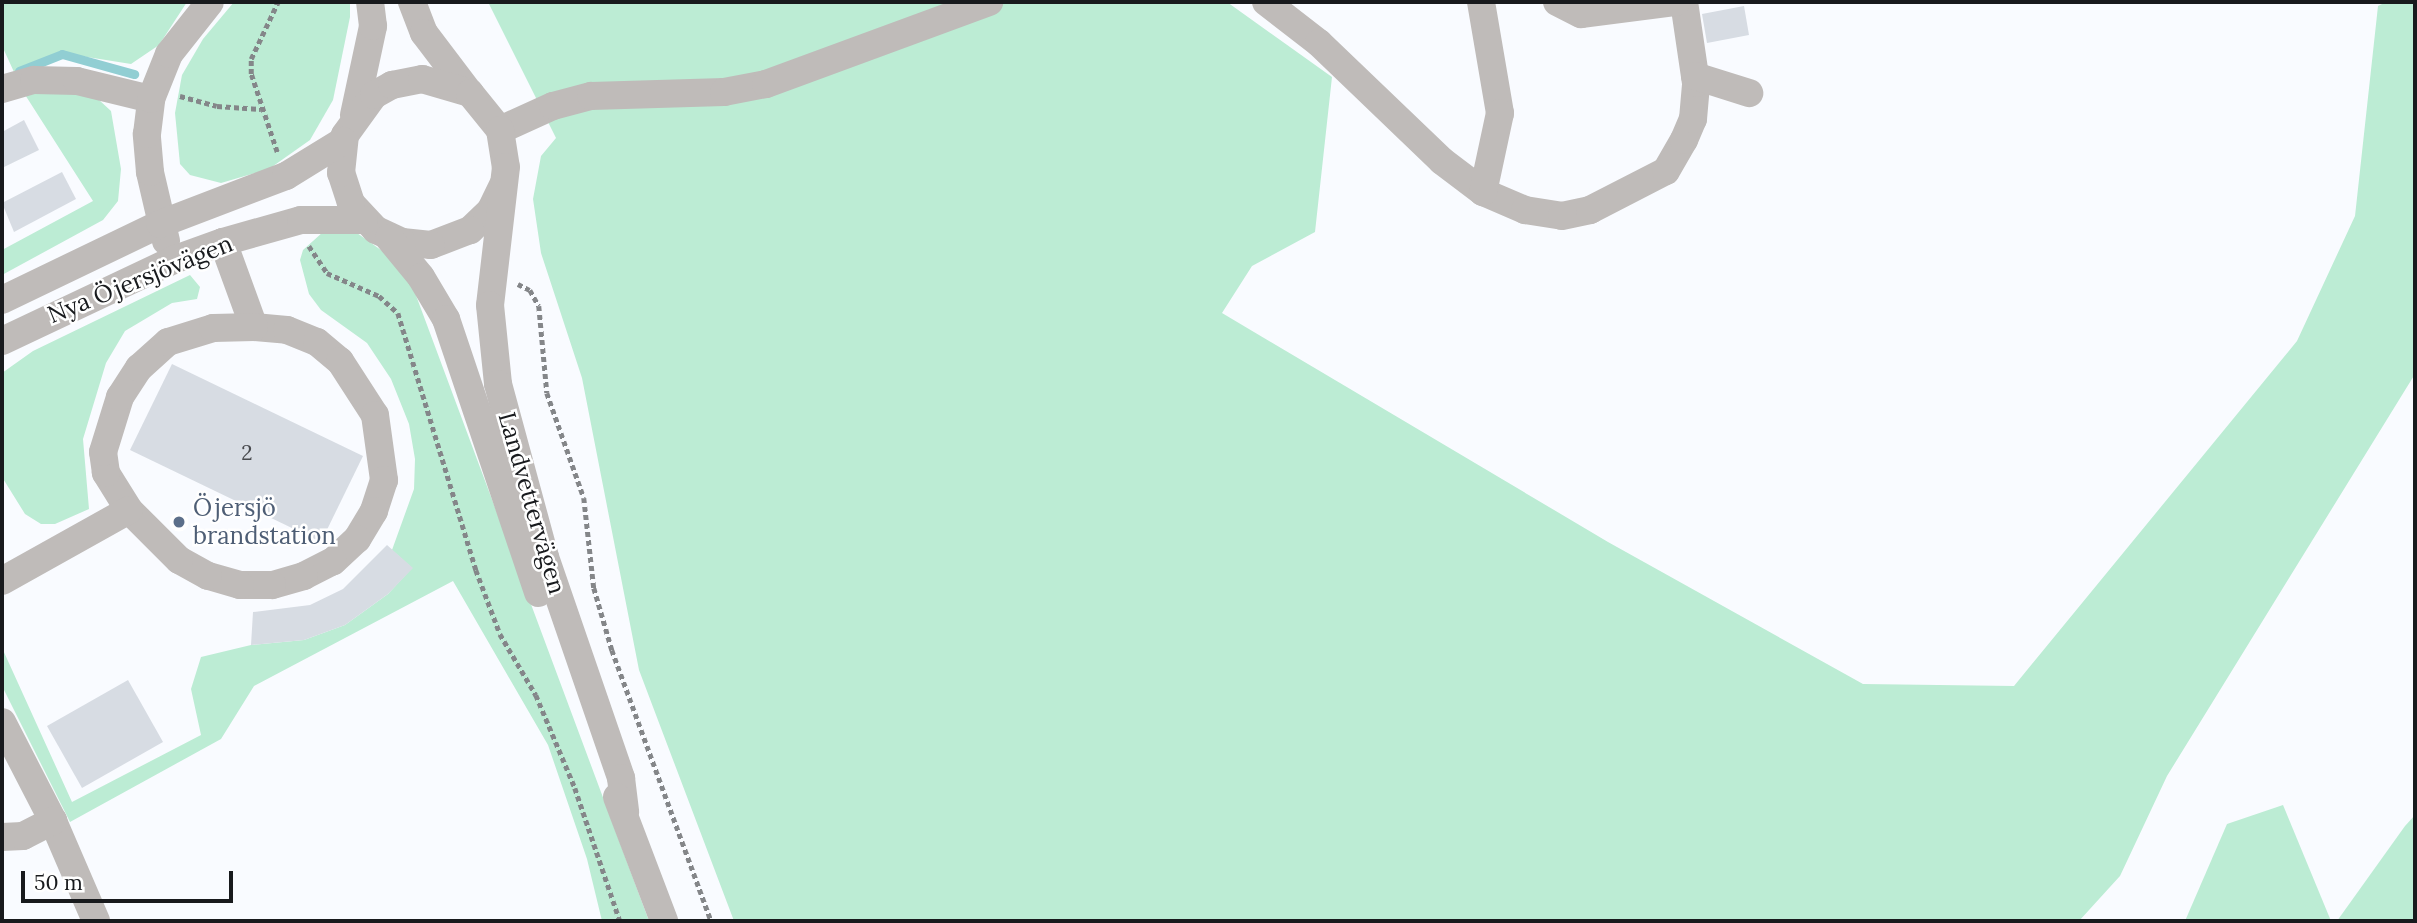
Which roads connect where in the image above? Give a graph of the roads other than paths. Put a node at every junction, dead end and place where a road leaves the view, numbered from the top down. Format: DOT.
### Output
graph roads {
  1 [pos="210,2"];
  2 [pos="370,2"];
  3 [pos="412,2"];
  4 [pos="989,2"];
  5 [pos="1266,2"];
  6 [pos="1481,2"];
  7 [pos="1557,2"];
  8 [pos="1676,2"];
  9 [pos="1684,2"];
  10 [pos="1695,76"];
  11 [pos="2,89"];
  12 [pos="470,93"];
  13 [pos="1749,93"];
  14 [pos="153,94"];
  15 [pos="348,129"];
  16 [pos="500,130"];
  17 [pos="503,185"];
  18 [pos="1483,192"];
  19 [pos="364,220"];
  20 [pos="160,224"];
  21 [pos="389,237"];
  22 [pos="223,242"];
  23 [pos="173,260"];
  24 [pos="2,300"];
  25 [pos="254,327"];
  26 [pos="2,341"];
  27 [pos="129,510"];
  28 [pos="2,581"];
  29 [pos="2,722"];
  30 [pos="625,812"];
  31 [pos="53,821"];
  32 [pos="3,844"];
  33 [pos="96,921"];
  34 [pos="664,921"];
  1 -- 14 [label="street"];
  2 -- 15 [label="street, Landvettervägen"];
  3 -- 12 [label="street"];
  4 -- 16 [label="street"];
  5 -- 18 [label="street"];
  6 -- 18 [label="street"];
  7 -- 8 [label="street"];
  9 -- 10 [label="street"];
  10 -- 13 [label="street"];
  10 -- 18 [label="street"];
  11 -- 14 [label="street"];
  12 -- 15 [label="street"];
  12 -- 16 [label="street"];
  14 -- 20 [label="street"];
  15 -- 19 [label="street, Landvettervägen"];
  15 -- 20 [label="street, Nya Öjersjövägen"];
  16 -- 17 [label="street, Landvettervägen"];
  17 -- 21 [label="street, Landvettervägen"];
  17 -- 30 [label="street, Landvettervägen"];
  19 -- 21 [label="street, Landvettervägen"];
  19 -- 22 [label="street, Nya Öjersjövägen"];
  20 -- 23 [label="street"];
  20 -- 24 [label="street, Nya Öjersjövägen"];
  21 -- 30 [label="street, Landvettervägen"];
  22 -- 23 [label="street, Nya Öjersjövägen"];
  22 -- 25 [label="street"];
  23 -- 26 [label="street, Nya Öjersjövägen"];
  25 -- 27 [label="street"];
  25 -- 27 [label="street"];
  27 -- 28 [label="street"];
  29 -- 31 [label="street"];
  30 -- 34 [label="street, Landvettervägen"];
  31 -- 32 [label="street"];
  31 -- 33 [label="street"];
}
